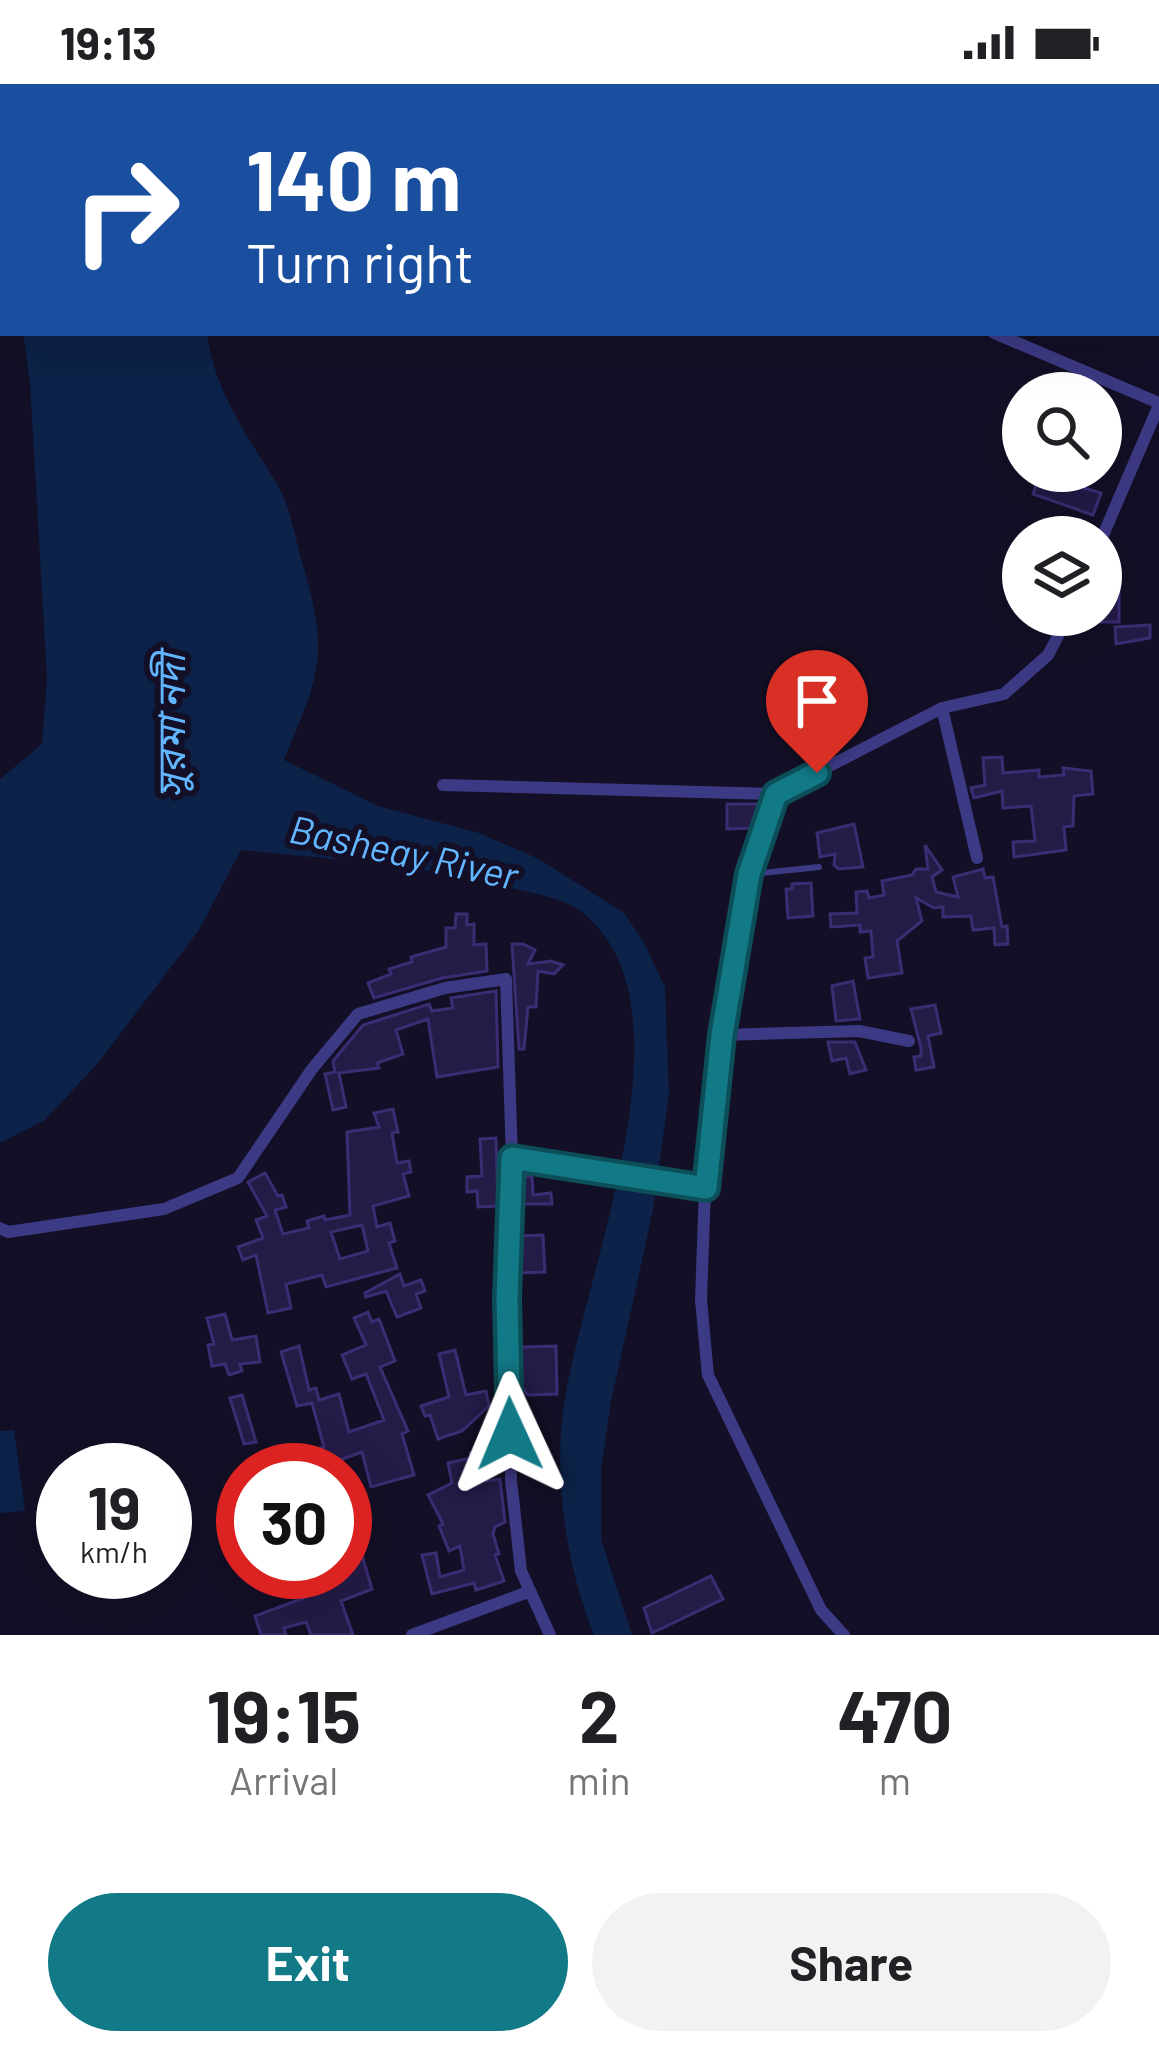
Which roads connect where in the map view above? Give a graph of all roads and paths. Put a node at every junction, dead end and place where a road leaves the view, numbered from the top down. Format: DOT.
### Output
graph roads {
  1 [pos="1001,336"];
  2 [pos="1159,404"];
  3 [pos="1111,516"];
  4 [pos="1058,636"];
  5 [pos="942,708"];
  6 [pos="443,785"];
  7 [pos="776,794"];
  8 [pos="977,858"];
  9 [pos="819,867"];
  10 [pos="749,874"];
  11 [pos="722,1035"];
  12 [pos="909,1041"];
  13 [pos="512,1158"];
  14 [pos="706,1188"];
  15 [pos="0,1228"];
  16 [pos="528,1592"];
  17 [pos="412,1635"];
  18 [pos="550,1635"];
  19 [pos="844,1635"];
  1 -- 2 [label="street"];
  2 -- 3 [label="street"];
  4 -- 5 [label="street"];
  5 -- 7 [label="street"];
  5 -- 8 [label="street"];
  6 -- 7 [label="street"];
  7 -- 10 [label="street"];
  9 -- 10 [label="lane"];
  10 -- 11 [label="street"];
  11 -- 12 [label="street"];
  11 -- 14 [label="street"];
  13 -- 14 [label="street"];
  13 -- 15 [label="street"];
  13 -- 16 [label="street"];
  14 -- 19 [label="street"];
  16 -- 17 [label="street"];
  16 -- 18 [label="street"];
}
